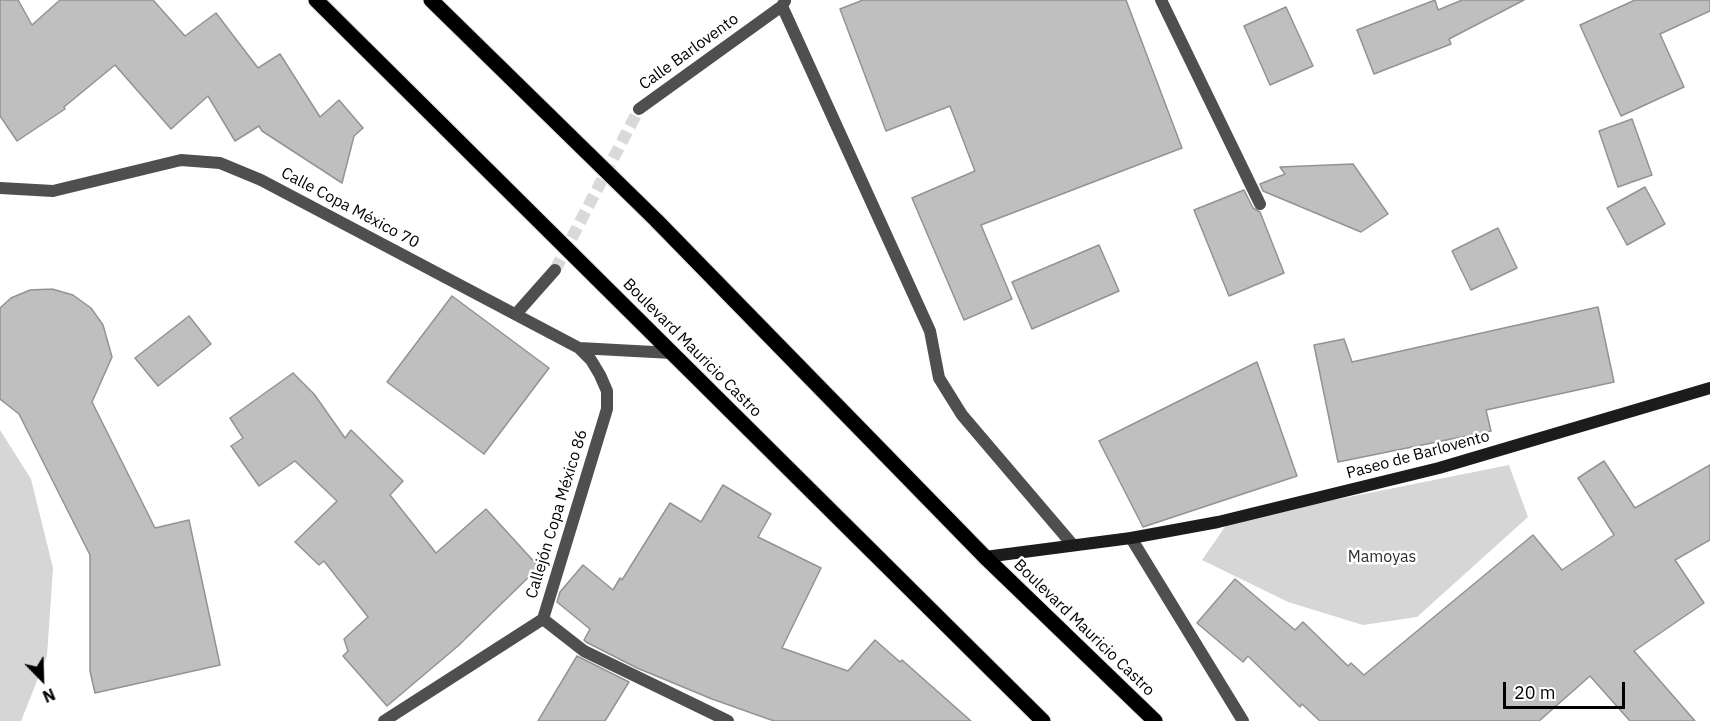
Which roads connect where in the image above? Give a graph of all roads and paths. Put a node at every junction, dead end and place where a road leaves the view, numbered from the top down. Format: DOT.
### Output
graph roads {
  1 [pos="316,0"];
  2 [pos="431,0"];
  3 [pos="1161,0"];
  4 [pos="784,3"];
  5 [pos="639,109"];
  6 [pos="0,188"];
  7 [pos="1260,204"];
  8 [pos="555,270"];
  9 [pos="516,314"];
  10 [pos="579,348"];
  11 [pos="672,353"];
  12 [pos="1710,388"];
  13 [pos="1131,538"];
  14 [pos="1072,544"];
  15 [pos="985,557"];
  16 [pos="543,619"];
  17 [pos="384,721"];
  18 [pos="728,721"];
  19 [pos="1043,721"];
  20 [pos="1155,721"];
  21 [pos="1243,721"];
  1 -- 11 [label="main road, Boulevard Mauricio Castro"];
  2 -- 15 [label="main road, Boulevard Mauricio Castro"];
  3 -- 7 [label="street"];
  4 -- 5 [label="street, Calle Barlovento"];
  4 -- 14 [label="street"];
  6 -- 9 [label="street, Calle Copa México 70"];
  8 -- 9 [label="street"];
  9 -- 10 [label="street, Calle Copa México 70"];
  10 -- 11 [label="street, Calle Copa México 70"];
  10 -- 16 [label="street, Callejón Copa México 86"];
  11 -- 19 [label="main road, Boulevard Mauricio Castro"];
  12 -- 13 [label="street, Paseo de Barlovento"];
  13 -- 14 [label="street, Paseo de Barlovento"];
  13 -- 21 [label="street"];
  14 -- 15 [label="street, Paseo de Barlovento"];
  15 -- 20 [label="main road, Boulevard Mauricio Castro"];
  16 -- 17 [label="street, Callejón Copa México 86"];
  16 -- 18 [label="street"];
}
